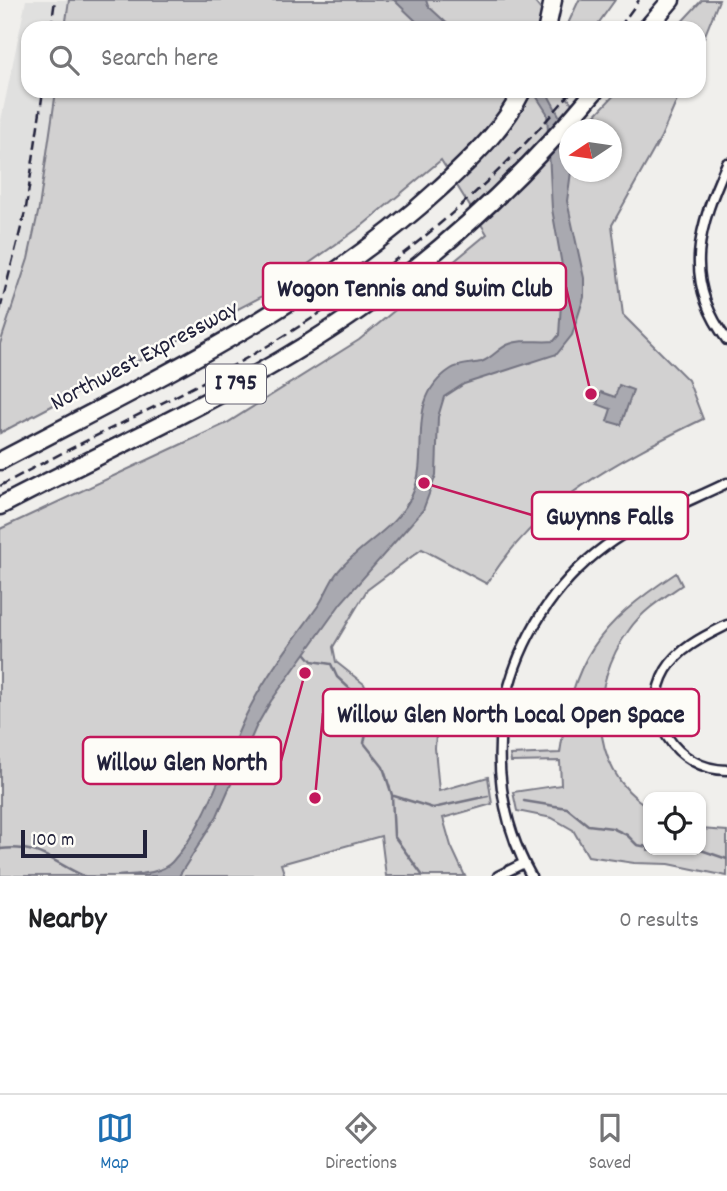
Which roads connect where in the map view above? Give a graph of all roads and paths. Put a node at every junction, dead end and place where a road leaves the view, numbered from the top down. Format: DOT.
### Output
graph roads {
  1 [pos="671,0"];
  2 [pos="653,21"];
  3 [pos="518,98"];
  4 [pos="589,98"];
  5 [pos="727,163"];
  6 [pos="727,340"];
  7 [pos="0,461"];
  8 [pos="727,483"];
  9 [pos="0,506"];
  10 [pos="727,625"];
  11 [pos="727,770"];
  12 [pos="524,863"];
  13 [pos="498,876"];
  14 [pos="531,876"];
  1 -- 2 [label="highway"];
  3 -- 7 [label="highway, Northwest Expressway / I 795"];
  4 -- 9 [label="highway, I 795"];
  5 -- 6 [label="street"];
  8 -- 12 [label="street"];
  10 -- 11 [label="street"];
  12 -- 13 [label="street"];
  12 -- 14 [label="street"];
}
